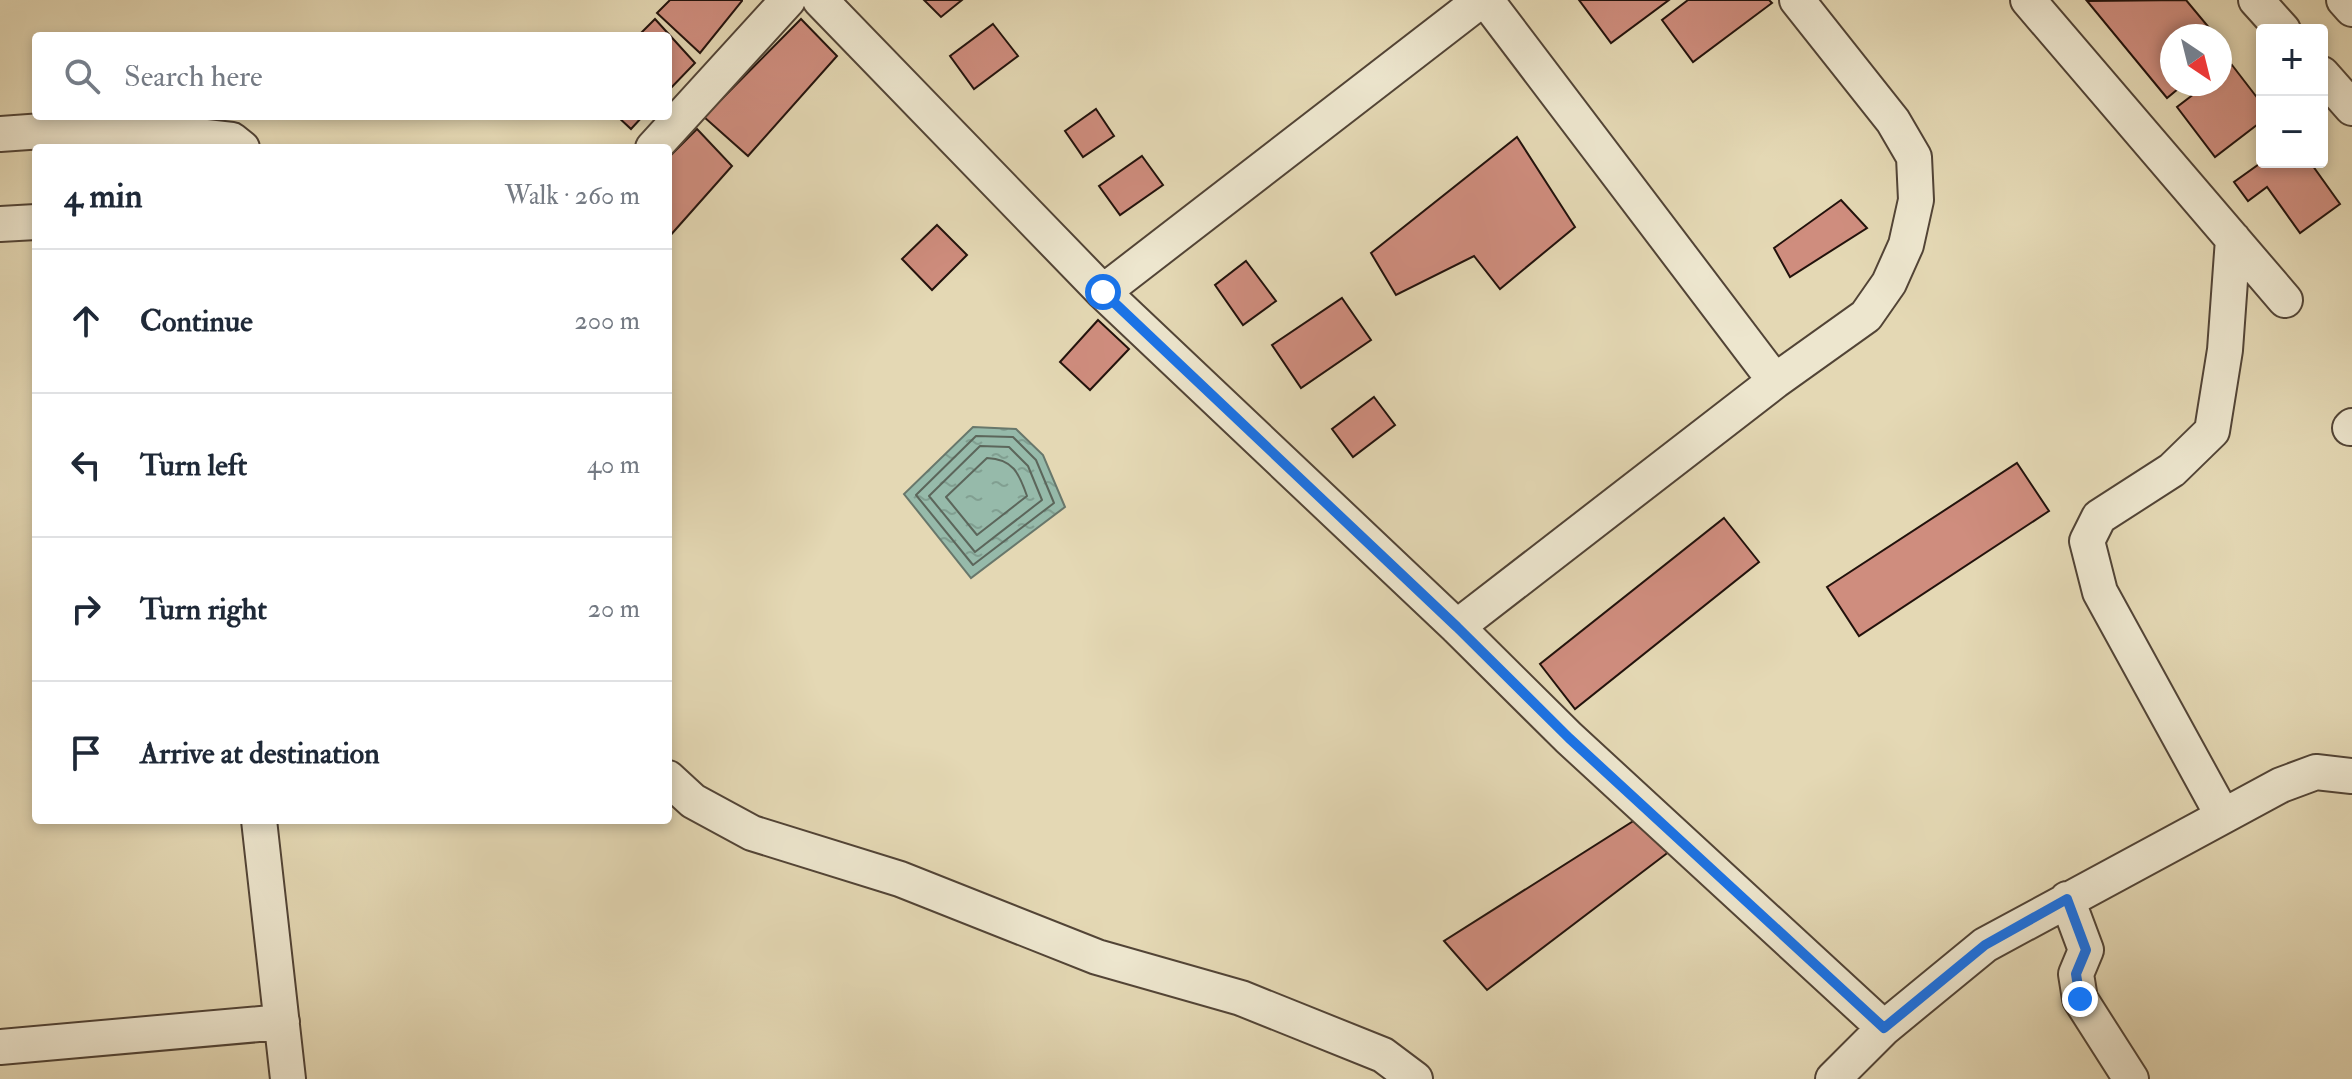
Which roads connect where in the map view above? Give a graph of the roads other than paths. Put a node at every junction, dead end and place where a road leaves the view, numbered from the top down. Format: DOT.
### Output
graph roads {
  1 [pos="788,0"];
  2 [pos="820,0"];
  3 [pos="1483,0"];
  4 [pos="1797,0"];
  5 [pos="2028,0"];
  6 [pos="2256,0"];
  7 [pos="2344,0"];
  8 [pos="2352,9"];
  9 [pos="2278,24"];
  10 [pos="2328,81"];
  11 [pos="2352,108"];
  12 [pos="0,134"];
  13 [pos="237,144"];
  14 [pos="657,144"];
  15 [pos="32,222"];
  16 [pos="0,224"];
  17 [pos="2233,239"];
  18 [pos="1103,292"];
  19 [pos="2285,300"];
  20 [pos="1775,381"];
  21 [pos="1457,627"];
  22 [pos="2352,776"];
  23 [pos="672,782"];
  24 [pos="2223,816"];
  25 [pos="259,824"];
  26 [pos="2067,899"];
  27 [pos="282,1022"];
  28 [pos="1884,1028"];
  29 [pos="0,1047"];
  30 [pos="288,1079"];
  31 [pos="1415,1079"];
  32 [pos="1833,1079"];
  33 [pos="2131,1079"];
  1 -- 14 [label="street"];
  2 -- 18 [label="street"];
  3 -- 18 [label="street"];
  3 -- 20 [label="street"];
  4 -- 20 [label="street"];
  5 -- 17 [label="street"];
  6 -- 9 [label="street"];
  7 -- 8 [label="street"];
  10 -- 11 [label="street"];
  12 -- 13 [label="street"];
  15 -- 16 [label="street"];
  17 -- 19 [label="street"];
  17 -- 24 [label="street"];
  18 -- 21 [label="street"];
  20 -- 21 [label="street"];
  21 -- 28 [label="street"];
  22 -- 24 [label="street"];
  23 -- 31 [label="street"];
  24 -- 26 [label="street"];
  25 -- 27 [label="street"];
  26 -- 28 [label="street"];
  26 -- 33 [label="street"];
  27 -- 29 [label="street"];
  27 -- 30 [label="street"];
  28 -- 32 [label="street"];
}
